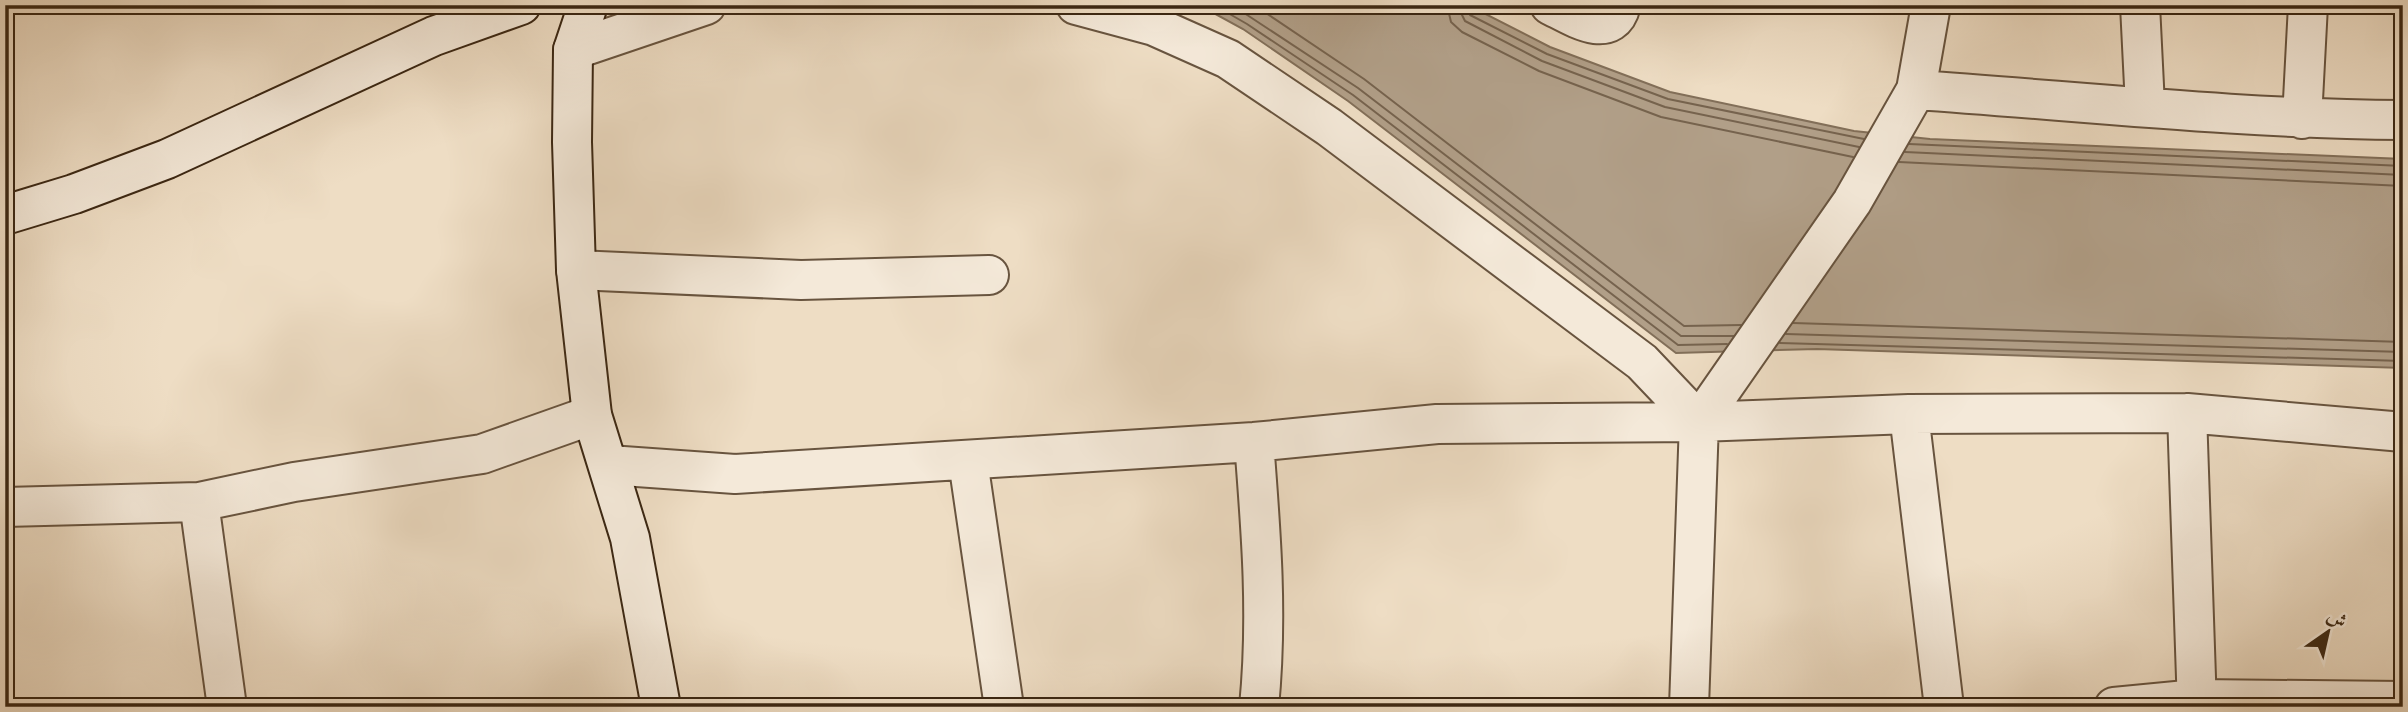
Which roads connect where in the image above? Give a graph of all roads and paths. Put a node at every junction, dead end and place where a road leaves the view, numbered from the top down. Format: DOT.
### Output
graph roads {
  1 [pos="521,5"];
  2 [pos="588,5"];
  3 [pos="706,5"];
  4 [pos="1076,5"];
  5 [pos="1550,5"];
  6 [pos="1621,5"];
  7 [pos="1931,5"];
  8 [pos="2140,5"];
  9 [pos="2308,5"];
  10 [pos="573,50"];
  11 [pos="1916,90"];
  12 [pos="2145,106"];
  13 [pos="2302,119"];
  14 [pos="2403,120"];
  15 [pos="5,215"];
  16 [pos="576,270"];
  17 [pos="989,275"];
  18 [pos="2187,413"];
  19 [pos="1909,414"];
  20 [pos="592,415"];
  21 [pos="1699,422"];
  22 [pos="2403,432"];
  23 [pos="1254,442"];
  24 [pos="968,461"];
  25 [pos="609,465"];
  26 [pos="199,502"];
  27 [pos="5,507"];
  28 [pos="2403,701"];
  29 [pos="2197,703"];
  30 [pos="227,707"];
  31 [pos="661,707"];
  32 [pos="1004,707"];
  33 [pos="1259,707"];
  34 [pos="1689,707"];
  35 [pos="1944,707"];
  36 [pos="2114,707"];
  1 -- 15 [label="street"];
  2 -- 10 [label="street"];
  3 -- 10 [label="street"];
  4 -- 21 [label="street"];
  5 -- 6 [label="street"];
  7 -- 11 [label="street"];
  8 -- 12 [label="street"];
  9 -- 13 [label="street"];
  10 -- 16 [label="street"];
  11 -- 12 [label="street"];
  11 -- 21 [label="street"];
  12 -- 13 [label="street"];
  13 -- 14 [label="street"];
  16 -- 17 [label="street"];
  16 -- 20 [label="street"];
  18 -- 19 [label="street"];
  18 -- 22 [label="street"];
  18 -- 29 [label="street"];
  19 -- 21 [label="street"];
  19 -- 35 [label="street"];
  20 -- 25 [label="street"];
  20 -- 26 [label="street"];
  21 -- 23 [label="street"];
  21 -- 34 [label="street"];
  23 -- 24 [label="street"];
  23 -- 33 [label="street"];
  24 -- 25 [label="street"];
  24 -- 32 [label="street"];
  25 -- 31 [label="street"];
  26 -- 27 [label="street"];
  26 -- 30 [label="street"];
  28 -- 29 [label="street"];
  29 -- 36 [label="street"];
}
